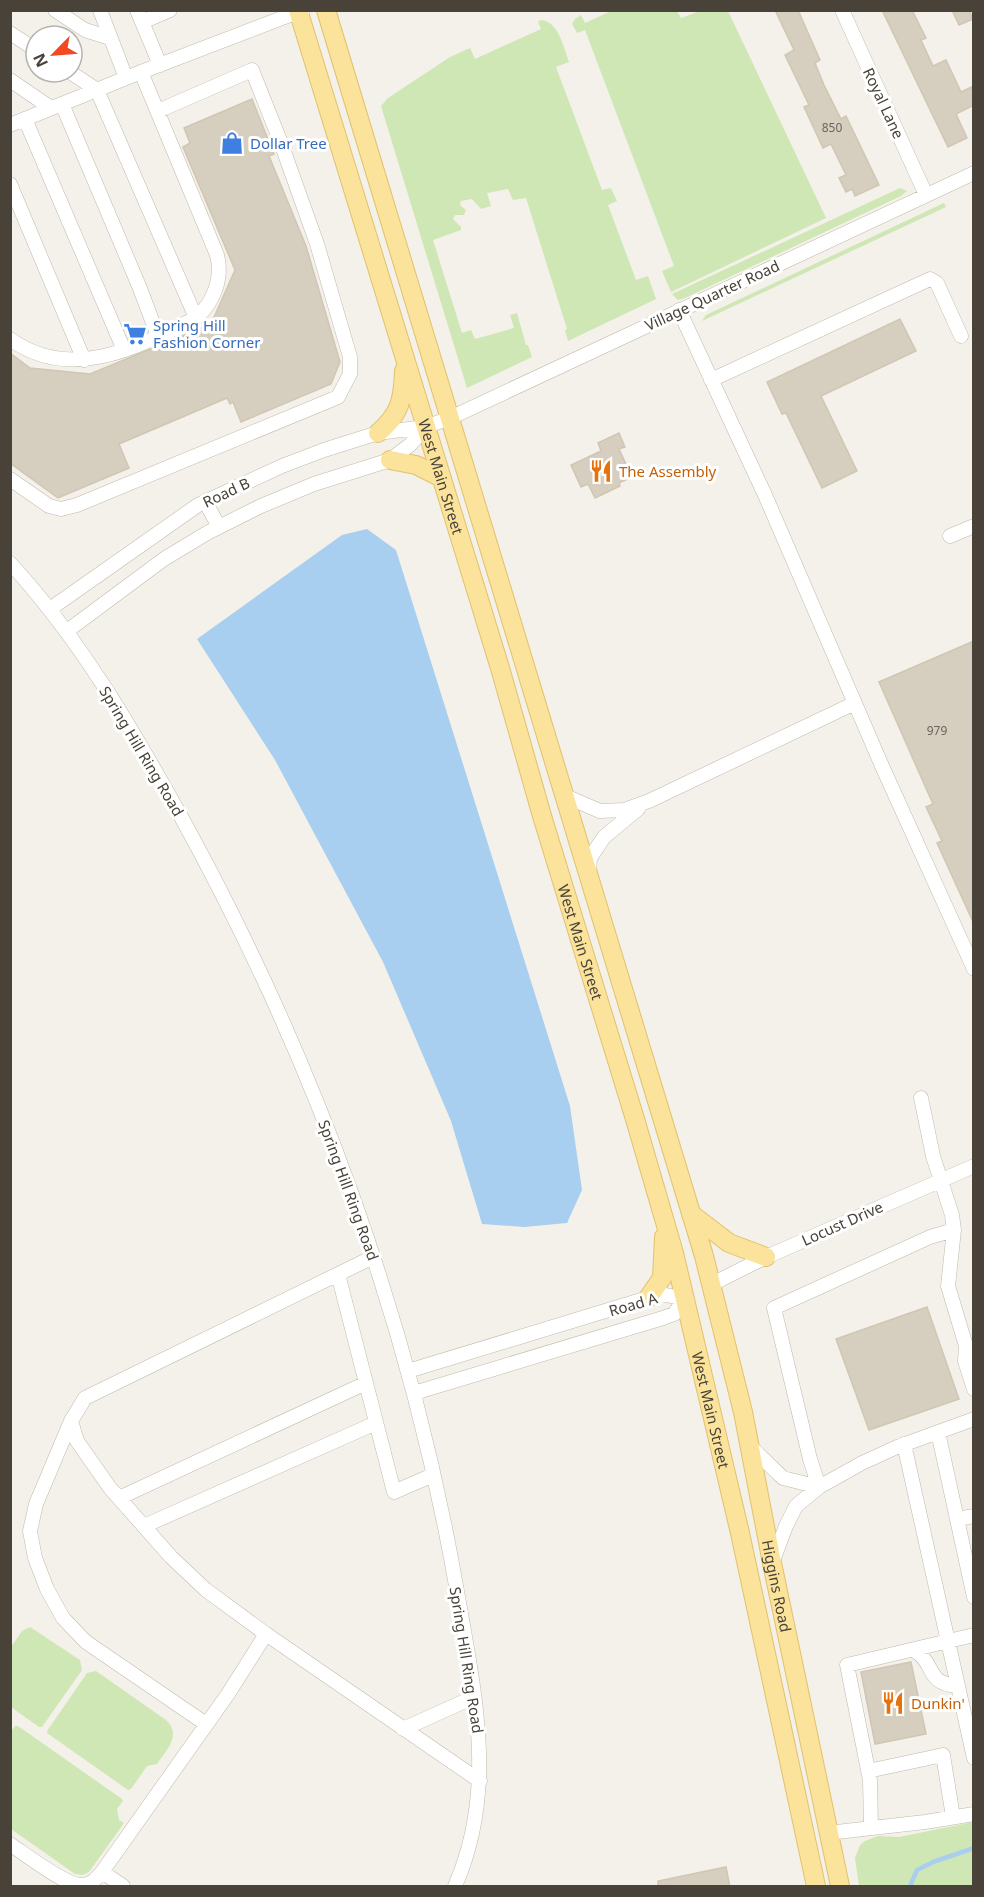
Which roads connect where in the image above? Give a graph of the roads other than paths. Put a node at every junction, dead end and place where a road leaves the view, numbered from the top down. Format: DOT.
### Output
graph roads {
  1 [pos="55,10"];
  2 [pos="100,10"];
  3 [pos="171,10"];
  4 [pos="327,10"];
  5 [pos="842,10"];
  6 [pos="300,11"];
  7 [pos="140,16"];
  8 [pos="10,33"];
  9 [pos="110,38"];
  10 [pos="24,42"];
  11 [pos="160,65"];
  12 [pos="141,72"];
  13 [pos="126,78"];
  14 [pos="10,80"];
  15 [pos="84,81"];
  16 [pos="97,90"];
  17 [pos="56,106"];
  18 [pos="158,111"];
  19 [pos="25,119"];
  20 [pos="10,125"];
  21 [pos="974,173"];
  22 [pos="10,184"];
  23 [pos="926,195"];
  24 [pos="679,310"];
  25 [pos="196,318"];
  26 [pos="158,336"];
  27 [pos="961,336"];
  28 [pos="10,339"];
  29 [pos="124,350"];
  30 [pos="84,360"];
  31 [pos="404,360"];
  32 [pos="711,380"];
  33 [pos="450,418"];
  34 [pos="425,428"];
  35 [pos="378,434"];
  36 [pos="390,460"];
  37 [pos="440,477"];
  38 [pos="10,479"];
  39 [pos="205,501"];
  40 [pos="974,526"];
  41 [pos="219,527"];
  42 [pos="950,536"];
  43 [pos="10,563"];
  44 [pos="50,609"];
  45 [pos="67,631"];
  46 [pos="855,703"];
  47 [pos="565,796"];
  48 [pos="649,801"];
  49 [pos="589,873"];
  50 [pos="974,969"];
  51 [pos="921,1098"];
  52 [pos="974,1166"];
  53 [pos="940,1179"];
  54 [pos="691,1214"];
  55 [pos="665,1223"];
  56 [pos="954,1230"];
  57 [pos="373,1257"];
  58 [pos="766,1257"];
  59 [pos="338,1274"];
  60 [pos="712,1284"];
  61 [pos="648,1298"];
  62 [pos="685,1299"];
  63 [pos="408,1371"];
  64 [pos="366,1383"];
  65 [pos="974,1389"];
  66 [pos="414,1394"];
  67 [pos="974,1419"];
  68 [pos="71,1422"];
  69 [pos="376,1423"];
  70 [pos="938,1432"];
  71 [pos="749,1444"];
  72 [pos="904,1444"];
  73 [pos="433,1475"];
  74 [pos="819,1487"];
  75 [pos="119,1498"];
  76 [pos="974,1516"];
  77 [pos="957,1520"];
  78 [pos="144,1526"];
  79 [pos="772,1563"];
  80 [pos="974,1597"];
  81 [pos="266,1634"];
  82 [pos="974,1635"];
  83 [pos="948,1641"];
  84 [pos="914,1650"];
  85 [pos="957,1686"];
  86 [pos="474,1697"];
  87 [pos="206,1724"];
  88 [pos="403,1729"];
  89 [pos="974,1758"];
  90 [pos="868,1771"];
  91 [pos="480,1781"];
  92 [pos="974,1814"];
  93 [pos="952,1817"];
  94 [pos="871,1827"];
  95 [pos="828,1833"];
  96 [pos="10,1844"];
  97 [pos="102,1872"];
  98 [pos="123,1887"];
  99 [pos="455,1887"];
  100 [pos="816,1887"];
  101 [pos="840,1887"];
  1 -- 9 [label="street"];
  2 -- 9 [label="street"];
  3 -- 7 [label="street"];
  4 -- 33 [label="main road, West Main Street"];
  5 -- 23 [label="street, Royal Lane"];
  6 -- 11 [label="street"];
  6 -- 31 [label="main road, West Main Street"];
  7 -- 11 [label="street"];
  8 -- 10 [label="street"];
  9 -- 13 [label="street"];
  11 -- 12 [label="street"];
  12 -- 13 [label="street"];
  12 -- 18 [label="street"];
  13 -- 16 [label="street"];
  14 -- 17 [label="street"];
  15 -- 16 [label="street"];
  16 -- 17 [label="street"];
  16 -- 25 [label="street"];
  17 -- 19 [label="street"];
  17 -- 26 [label="street"];
  18 -- 25 [label="street"];
  18 -- 38 [label="street"];
  19 -- 20 [label="street"];
  19 -- 29 [label="street"];
  21 -- 23 [label="street, Village Quarter Road"];
  22 -- 30 [label="street"];
  23 -- 24 [label="street, Village Quarter Road"];
  24 -- 32 [label="street"];
  24 -- 33 [label="street, Village Quarter Road"];
  25 -- 26 [label="street"];
  26 -- 29 [label="street"];
  27 -- 32 [label="street"];
  28 -- 30 [label="street"];
  29 -- 30 [label="street"];
  31 -- 34 [label="main road, West Main Street"];
  31 -- 35 [label="main road"];
  32 -- 46 [label="street"];
  33 -- 34 [label="street, Road B"];
  33 -- 47 [label="main road, West Main Street"];
  34 -- 35 [label="street, Road B"];
  34 -- 36 [label="street, Road B"];
  34 -- 37 [label="main road, West Main Street"];
  35 -- 39 [label="street, Road B"];
  36 -- 37 [label="main road"];
  36 -- 41 [label="street, Road B"];
  37 -- 55 [label="main road, West Main Street"];
  39 -- 41 [label="street"];
  39 -- 44 [label="street, Road B"];
  40 -- 42 [label="street"];
  41 -- 45 [label="street, Road B"];
  43 -- 44 [label="street, Spring Hill Ring Road"];
  44 -- 45 [label="street, Spring Hill Ring Road"];
  45 -- 57 [label="street, Spring Hill Ring Road"];
  46 -- 48 [label="street"];
  46 -- 50 [label="street"];
  47 -- 48 [label="street"];
  47 -- 49 [label="main road, West Main Street"];
  48 -- 49 [label="street"];
  49 -- 54 [label="main road, West Main Street"];
  51 -- 53 [label="street"];
  52 -- 53 [label="street, Locust Drive"];
  53 -- 56 [label="street"];
  53 -- 58 [label="street, Locust Drive"];
  54 -- 58 [label="main road"];
  54 -- 60 [label="main road, West Main Street"];
  55 -- 61 [label="main road"];
  55 -- 62 [label="main road, West Main Street"];
  56 -- 65 [label="street"];
  56 -- 74 [label="street"];
  57 -- 59 [label="street"];
  57 -- 63 [label="street, Spring Hill Ring Road"];
  58 -- 60 [label="street, Locust Drive"];
  59 -- 64 [label="street"];
  59 -- 68 [label="street"];
  60 -- 62 [label="main road"];
  60 -- 71 [label="main road, Higgins Road"];
  61 -- 62 [label="street, Road A"];
  61 -- 63 [label="street, Road A"];
  62 -- 66 [label="street, Road A"];
  62 -- 100 [label="main road, West Main Street"];
  63 -- 66 [label="street, Spring Hill Ring Road"];
  64 -- 69 [label="street"];
  64 -- 75 [label="street"];
  66 -- 73 [label="street, Spring Hill Ring Road"];
  67 -- 70 [label="street"];
  68 -- 75 [label="street"];
  68 -- 87 [label="street"];
  69 -- 73 [label="street"];
  69 -- 78 [label="street"];
  70 -- 72 [label="street"];
  70 -- 77 [label="street"];
  71 -- 74 [label="street"];
  71 -- 79 [label="main road, Higgins Road"];
  72 -- 74 [label="street"];
  72 -- 83 [label="street"];
  73 -- 86 [label="street, Spring Hill Ring Road"];
  74 -- 79 [label="street"];
  75 -- 78 [label="street"];
  76 -- 77 [label="street"];
  77 -- 80 [label="street"];
  78 -- 81 [label="street"];
  79 -- 95 [label="main road, Higgins Road"];
  81 -- 87 [label="street"];
  81 -- 88 [label="street"];
  82 -- 83 [label="street"];
  83 -- 84 [label="street"];
  83 -- 85 [label="street"];
  84 -- 85 [label="street"];
  84 -- 90 [label="street"];
  85 -- 89 [label="street"];
  86 -- 88 [label="street"];
  86 -- 91 [label="street, Spring Hill Ring Road"];
  87 -- 97 [label="street"];
  88 -- 91 [label="street"];
  90 -- 93 [label="street"];
  90 -- 94 [label="street"];
  91 -- 99 [label="street, Spring Hill Ring Road"];
  92 -- 93 [label="street"];
  93 -- 94 [label="street"];
  94 -- 95 [label="street"];
  95 -- 101 [label="main road, Higgins Road"];
  96 -- 97 [label="street"];
  97 -- 98 [label="street"];
}
